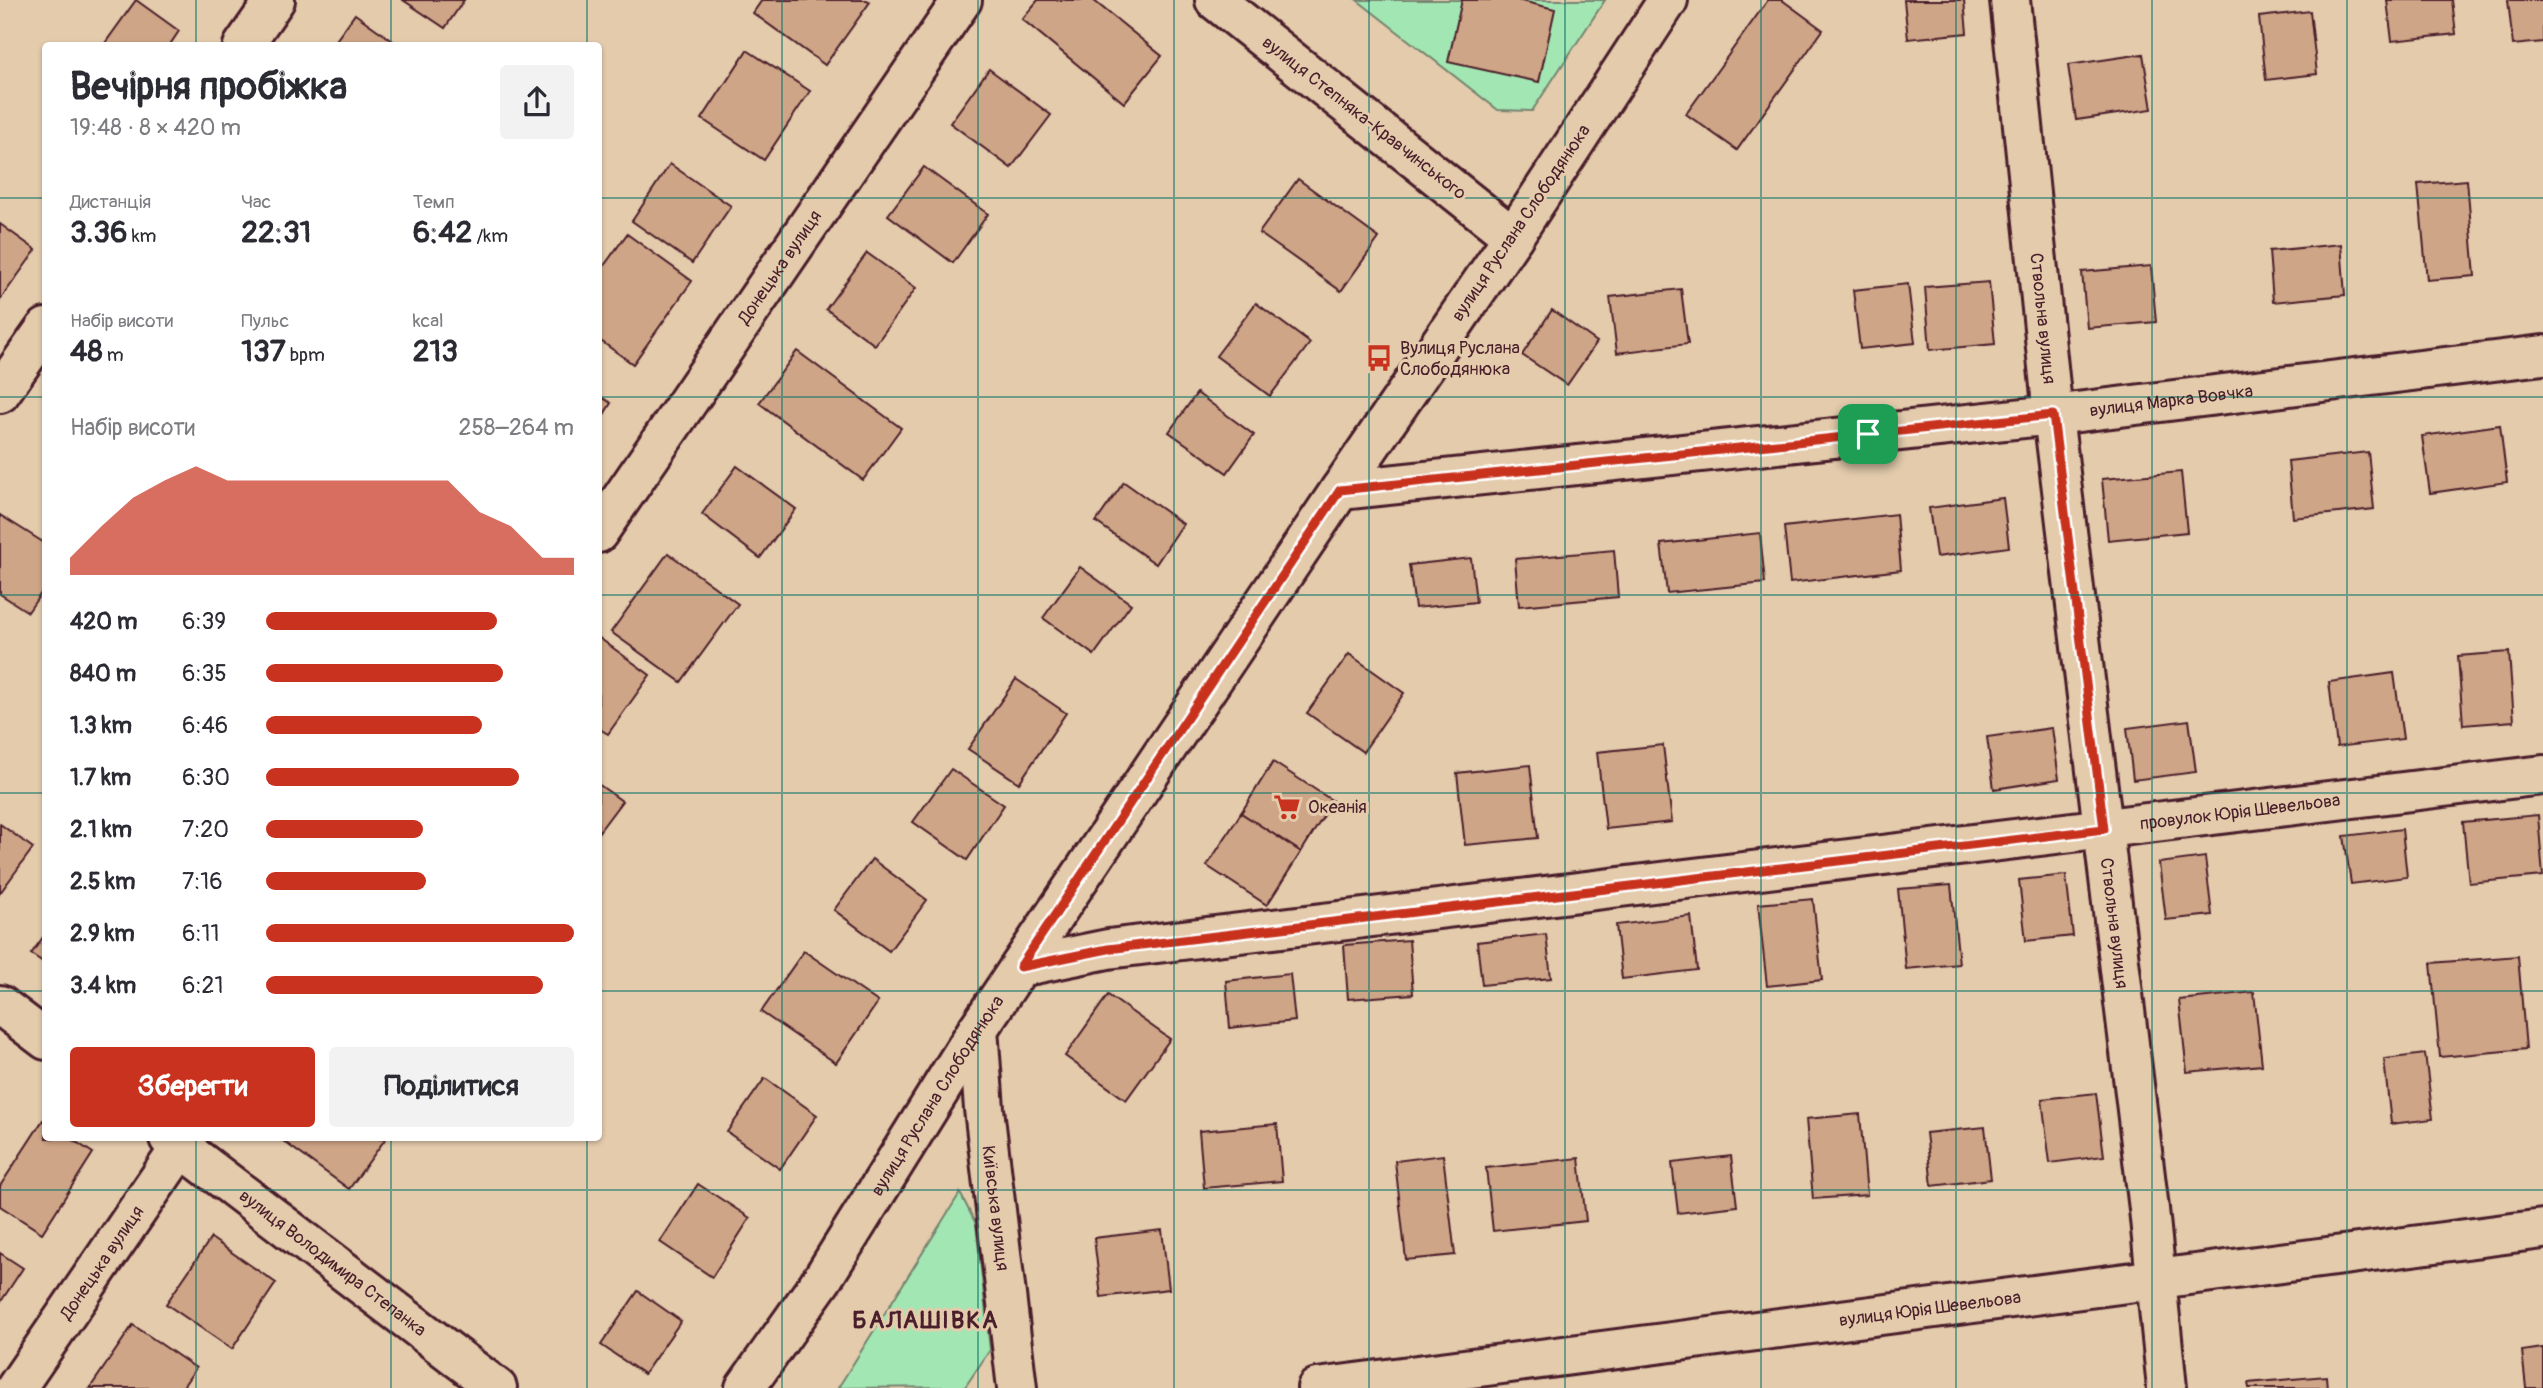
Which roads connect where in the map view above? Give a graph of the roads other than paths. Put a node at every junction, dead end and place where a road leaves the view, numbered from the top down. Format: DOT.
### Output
graph roads {
  1 [pos="275,0"];
  2 [pos="962,0"];
  3 [pos="1215,0"];
  4 [pos="1668,0"];
  5 [pos="2011,0"];
  6 [pos="246,42"];
  7 [pos="1513,237"];
  8 [pos="42,334"];
  9 [pos="2543,355"];
  10 [pos="0,393"];
  11 [pos="2053,415"];
  12 [pos="1340,490"];
  13 [pos="602,527"];
  14 [pos="2543,775"];
  15 [pos="2104,829"];
  16 [pos="1020,967"];
  17 [pos="0,1005"];
  18 [pos="978,1029"];
  19 [pos="42,1037"];
  20 [pos="179,1141"];
  21 [pos="2543,1228"];
  22 [pos="2155,1277"];
  23 [pos="16,1388"];
  24 [pos="497,1388"];
  25 [pos="745,1388"];
  26 [pos="1017,1388"];
  27 [pos="1317,1388"];
  28 [pos="2167,1388"];
  1 -- 6 [label="street"];
  2 -- 13 [label="street, Донецька вулиця"];
  3 -- 7 [label="street, вулиця Степняка-Кравчинського"];
  4 -- 7 [label="street, вулиця Руслана Слободянюка"];
  5 -- 11 [label="street, Ствольна вулиця"];
  7 -- 12 [label="street, вулиця Руслана Слободянюка"];
  8 -- 10 [label="street"];
  9 -- 11 [label="street, вулиця Марка Вовчка"];
  11 -- 12 [label="street, вулиця Марка Вовчка"];
  11 -- 15 [label="street, Ствольна вулиця"];
  12 -- 16 [label="street, вулиця Руслана Слободянюка"];
  14 -- 15 [label="street, провулок Юрія Шевельова"];
  15 -- 16 [label="street, провулок Юрія Шевельова"];
  15 -- 22 [label="street, Ствольна вулиця"];
  16 -- 18 [label="street, вулиця Руслана Слободянюка"];
  17 -- 19 [label="street"];
  18 -- 25 [label="street, вулиця Руслана Слободянюка"];
  18 -- 26 [label="street, Київська вулиця"];
  20 -- 23 [label="street, Донецька вулиця"];
  20 -- 24 [label="street, вулиця Володимира Степанка"];
  21 -- 22 [label="street, вулиця Юрія Шевельова"];
  22 -- 27 [label="street, вулиця Юрія Шевельова"];
  22 -- 28 [label="street, Ствольна вулиця"];
}
